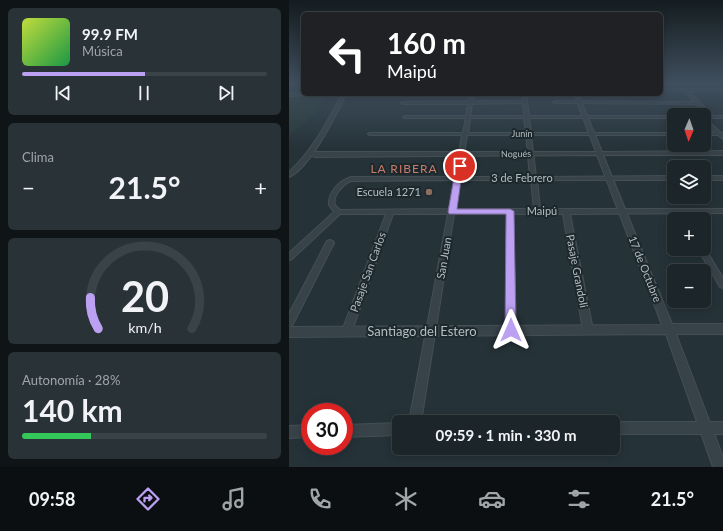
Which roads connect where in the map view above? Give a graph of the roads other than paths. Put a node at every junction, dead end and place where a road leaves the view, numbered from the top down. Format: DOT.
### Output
graph roads {
  1 [pos="338,106"];
  2 [pos="470,106"];
  3 [pos="525,106"];
  4 [pos="581,106"];
  5 [pos="702,106"];
  6 [pos="405,117"];
  7 [pos="468,117"];
  8 [pos="526,117"];
  9 [pos="585,117"];
  10 [pos="667,117"];
  11 [pos="712,117"];
  12 [pos="723,117"];
  13 [pos="711,124"];
  14 [pos="371,134"];
  15 [pos="465,134"];
  16 [pos="528,134"];
  17 [pos="591,134"];
  18 [pos="667,134"];
  19 [pos="721,134"];
  20 [pos="723,138"];
  21 [pos="531,153"];
  22 [pos="599,153"];
  23 [pos="723,153"];
  24 [pos="310,154"];
  25 [pos="462,154"];
  26 [pos="289,175"];
  27 [pos="458,178"];
  28 [pos="533,178"];
  29 [pos="609,178"];
  30 [pos="667,178"];
  31 [pos="711,178"];
  32 [pos="723,178"];
  33 [pos="510,211"];
  34 [pos="537,211"];
  35 [pos="566,211"];
  36 [pos="621,211"];
  37 [pos="681,211"];
  38 [pos="723,211"];
  39 [pos="338,212"];
  40 [pos="390,212"];
  41 [pos="452,212"];
  42 [pos="330,243"];
  43 [pos="707,256"];
  44 [pos="289,257"];
  45 [pos="723,285"];
  46 [pos="289,323"];
  47 [pos="669,329"];
  48 [pos="723,329"];
  49 [pos="511,330"];
  50 [pos="588,330"];
  51 [pos="347,331"];
  52 [pos="431,331"];
  53 [pos="289,332"];
  54 [pos="416,415"];
  55 [pos="620,428"];
  56 [pos="705,428"];
  57 [pos="723,428"];
  58 [pos="392,430"];
  59 [pos="301,431"];
  60 [pos="353,431"];
  61 [pos="289,432"];
  62 [pos="720,467"];
  1 -- 24 [label="street"];
  2 -- 7 [label="street, San Juan"];
  3 -- 8 [label="street"];
  4 -- 9 [label="street, 17 de Octubre"];
  5 -- 11 [label="street"];
  6 -- 7 [label="street"];
  7 -- 8 [label="street"];
  7 -- 15 [label="street, San Juan"];
  8 -- 9 [label="street"];
  8 -- 16 [label="street"];
  9 -- 10 [label="street"];
  9 -- 17 [label="street, 17 de Octubre"];
  11 -- 12 [label="street"];
  13 -- 19 [label="street"];
  14 -- 15 [label="street, Junín"];
  15 -- 16 [label="street, Junín"];
  15 -- 25 [label="street, San Juan"];
  16 -- 17 [label="street, Junín"];
  16 -- 21 [label="street"];
  17 -- 18 [label="street, Junín"];
  17 -- 22 [label="street, 17 de Octubre"];
  19 -- 20 [label="street"];
  21 -- 22 [label="street, Nogués"];
  21 -- 25 [label="street, Nogués"];
  21 -- 28 [label="street"];
  22 -- 23 [label="street, Nogués"];
  22 -- 29 [label="street, 17 de Octubre"];
  24 -- 25 [label="street, Nogués"];
  24 -- 26 [label="street"];
  25 -- 27 [label="street, San Juan"];
  27 -- 28 [label="street, 3 de Febrero"];
  27 -- 39 [label="street, 3 de Febrero"];
  27 -- 41 [label="street, San Juan"];
  28 -- 29 [label="street, 3 de Febrero"];
  28 -- 34 [label="street"];
  29 -- 30 [label="street, 3 de Febrero"];
  29 -- 36 [label="street, 17 de Octubre"];
  31 -- 32 [label="street"];
  33 -- 34 [label="street, Maipú"];
  33 -- 41 [label="street, Maipú"];
  33 -- 49 [label="street"];
  34 -- 35 [label="street, Maipú"];
  35 -- 36 [label="street, Maipú"];
  35 -- 50 [label="street, Pasaje Grandoli"];
  36 -- 37 [label="street, Maipú"];
  36 -- 47 [label="street, 17 de Octubre"];
  37 -- 38 [label="street, Maipú"];
  39 -- 40 [label="street, Maipú"];
  39 -- 44 [label="street"];
  40 -- 41 [label="street, Maipú"];
  40 -- 51 [label="street, Pasaje San Carlos"];
  41 -- 52 [label="street, San Juan"];
  42 -- 46 [label="street"];
  43 -- 45 [label="street"];
  47 -- 48 [label="street, Santiago del Estero"];
  47 -- 50 [label="street, Santiago del Estero"];
  47 -- 56 [label="street, 17 de Octubre"];
  49 -- 50 [label="street, Santiago del Estero"];
  49 -- 52 [label="street, Santiago del Estero"];
  51 -- 52 [label="street, Santiago del Estero"];
  51 -- 53 [label="street, Santiago del Estero"];
  52 -- 54 [label="street, San Juan"];
  55 -- 56 [label="street"];
  56 -- 57 [label="street"];
  56 -- 62 [label="street, 17 de Octubre"];
  58 -- 60 [label="street"];
  59 -- 61 [label="street"];
}
